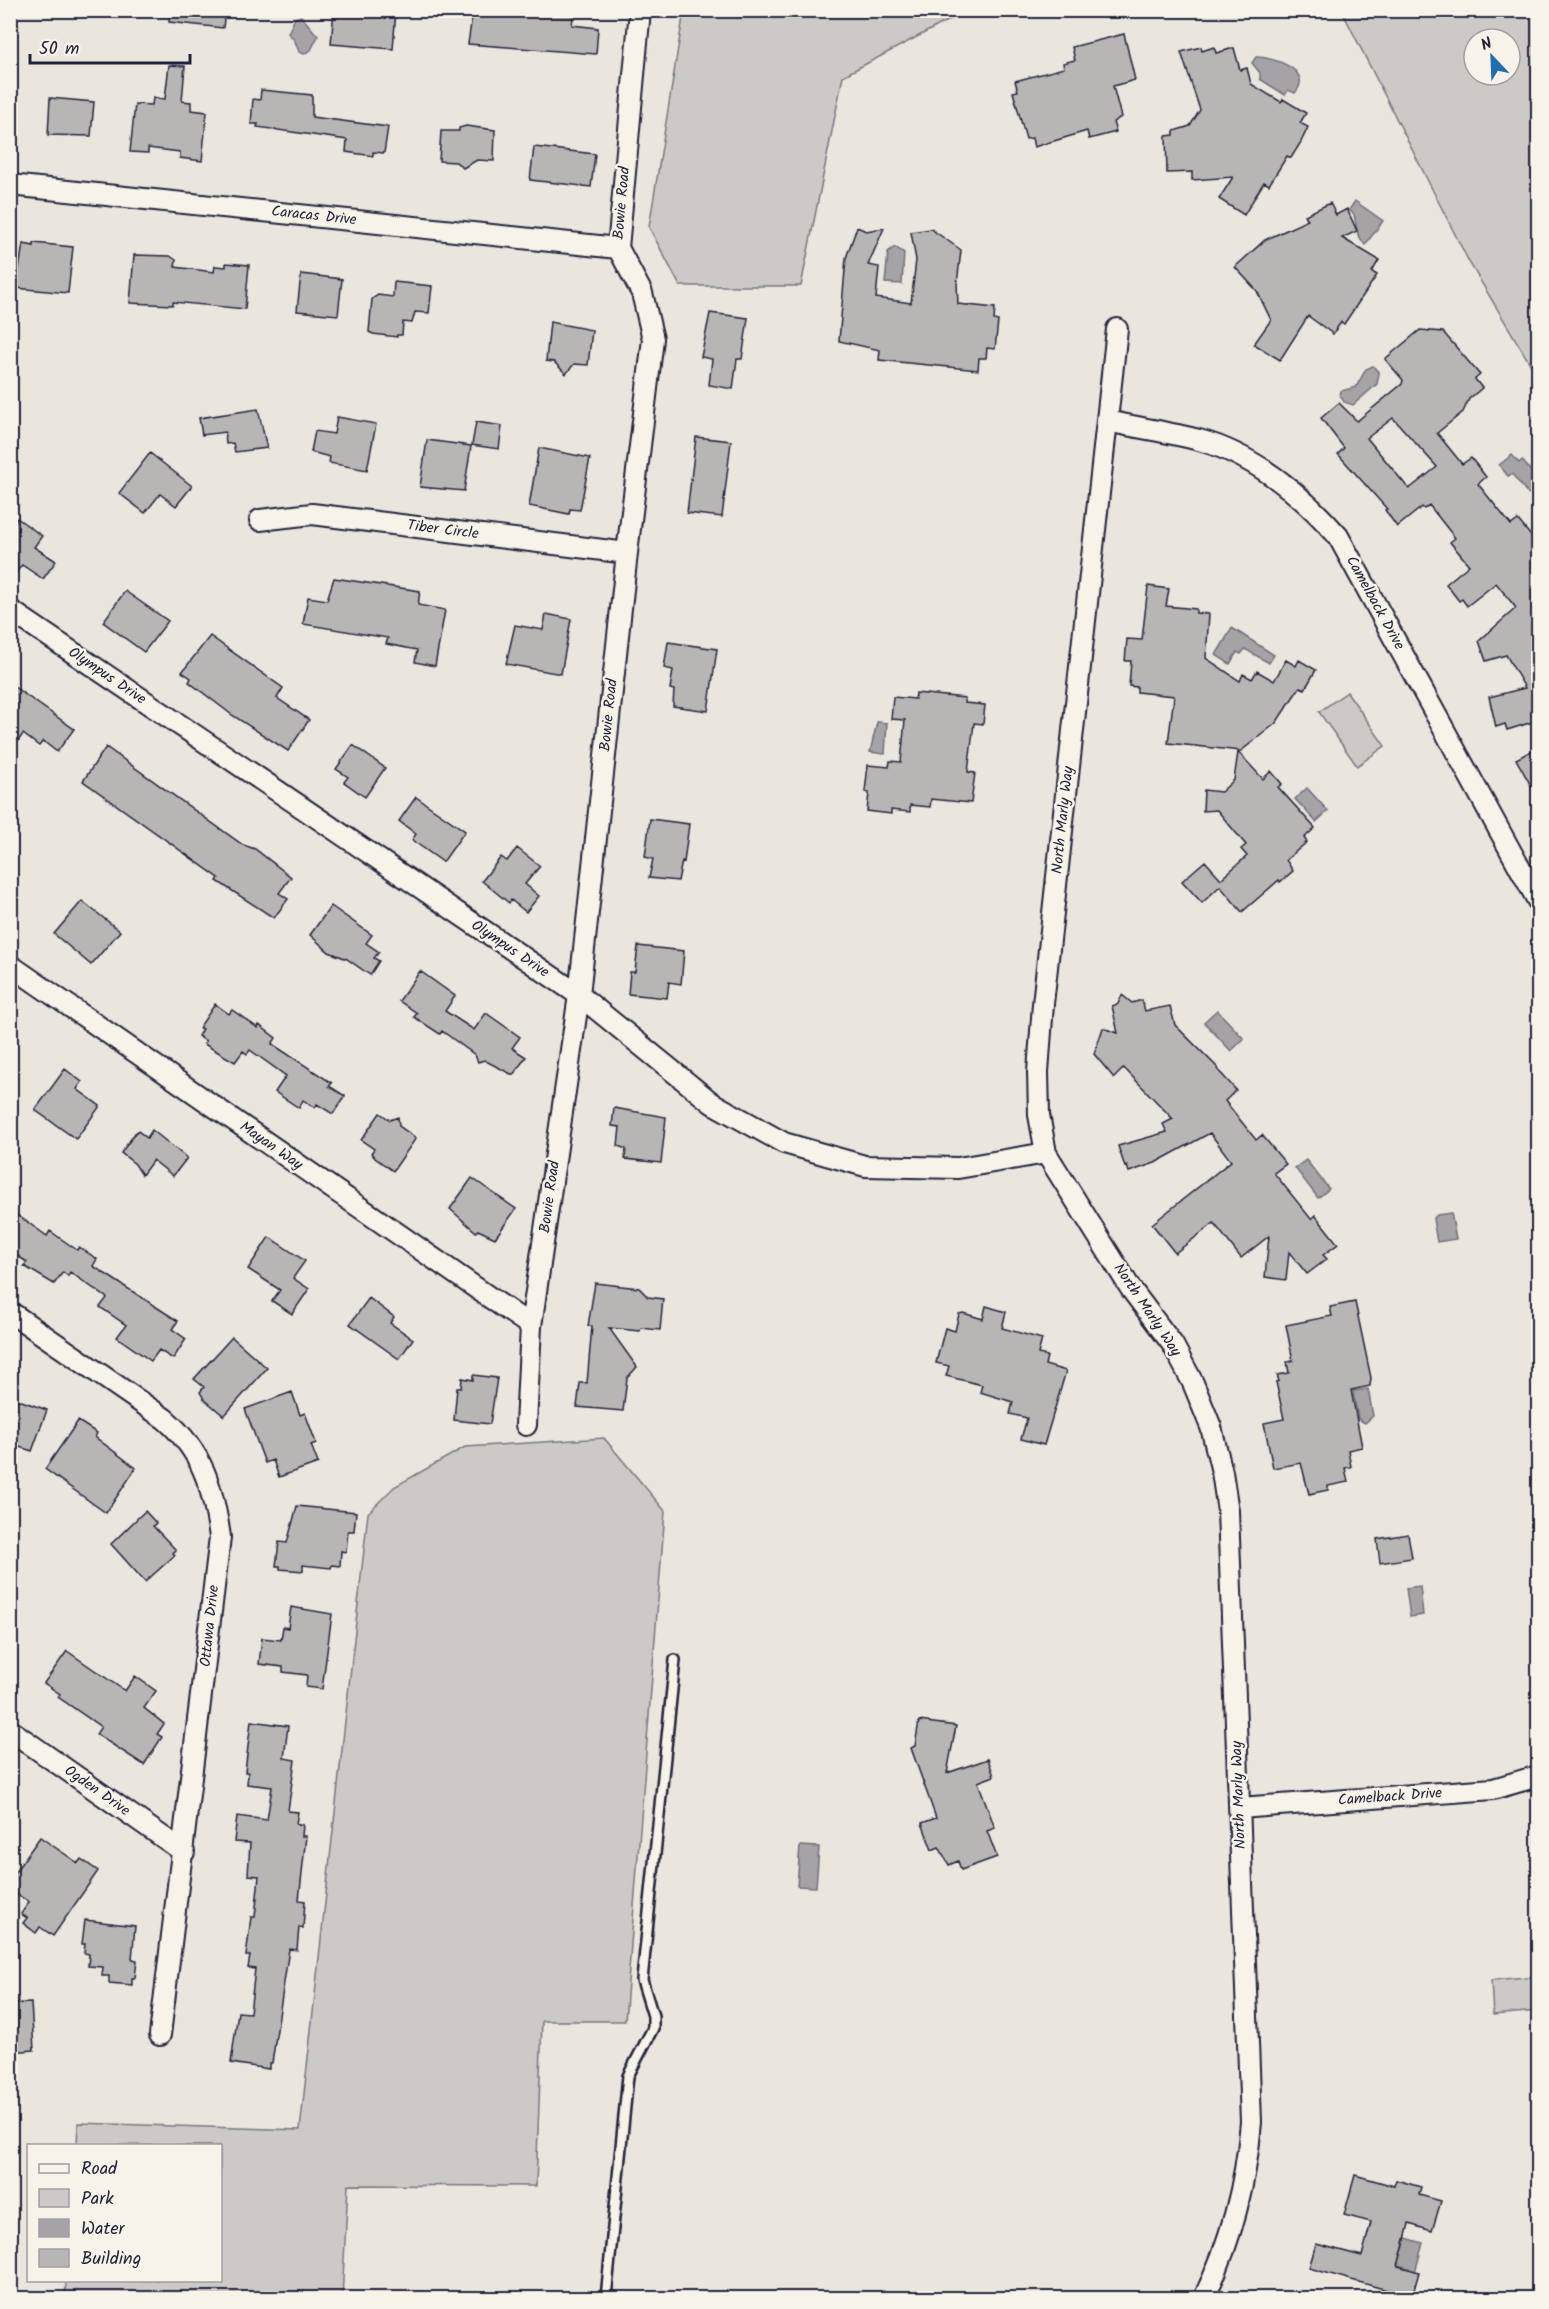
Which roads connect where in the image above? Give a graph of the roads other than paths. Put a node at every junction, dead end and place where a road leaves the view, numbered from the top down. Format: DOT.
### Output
graph roads {
  1 [pos="640,10"];
  2 [pos="10,185"];
  3 [pos="618,248"];
  4 [pos="1117,329"];
  5 [pos="1108,421"];
  6 [pos="260,520"];
  7 [pos="627,553"];
  8 [pos="10,610"];
  9 [pos="1539,901"];
  10 [pos="10,965"];
  11 [pos="579,995"];
  12 [pos="1046,1153"];
  13 [pos="10,1312"];
  14 [pos="531,1326"];
  15 [pos="526,1425"];
  16 [pos="675,1660"];
  17 [pos="10,1730"];
  18 [pos="1539,1776"];
  19 [pos="1240,1808"];
  20 [pos="184,1852"];
  21 [pos="160,2035"];
  22 [pos="606,2298"];
  23 [pos="1204,2298"];
  1 -- 3 [label="street, Bowie Road"];
  2 -- 3 [label="street, Caracas Drive"];
  3 -- 7 [label="street, Bowie Road"];
  4 -- 5 [label="street, North Marly Way"];
  5 -- 9 [label="street, Camelback Drive"];
  5 -- 12 [label="street, North Marly Way"];
  6 -- 7 [label="street, Tiber Circle"];
  7 -- 11 [label="street, Bowie Road"];
  8 -- 11 [label="street, Olympus Drive"];
  10 -- 14 [label="street, Mayan Way"];
  11 -- 12 [label="street, Olympus Drive"];
  11 -- 14 [label="street, Bowie Road"];
  12 -- 19 [label="street, North Marly Way"];
  13 -- 20 [label="street, Ottawa Drive"];
  14 -- 15 [label="street, Bowie Road"];
  16 -- 22 [label="lane"];
  17 -- 20 [label="street, Ogden Drive"];
  18 -- 19 [label="street, Camelback Drive"];
  19 -- 23 [label="street, North Marly Way"];
  20 -- 21 [label="street, Ottawa Drive"];
}
